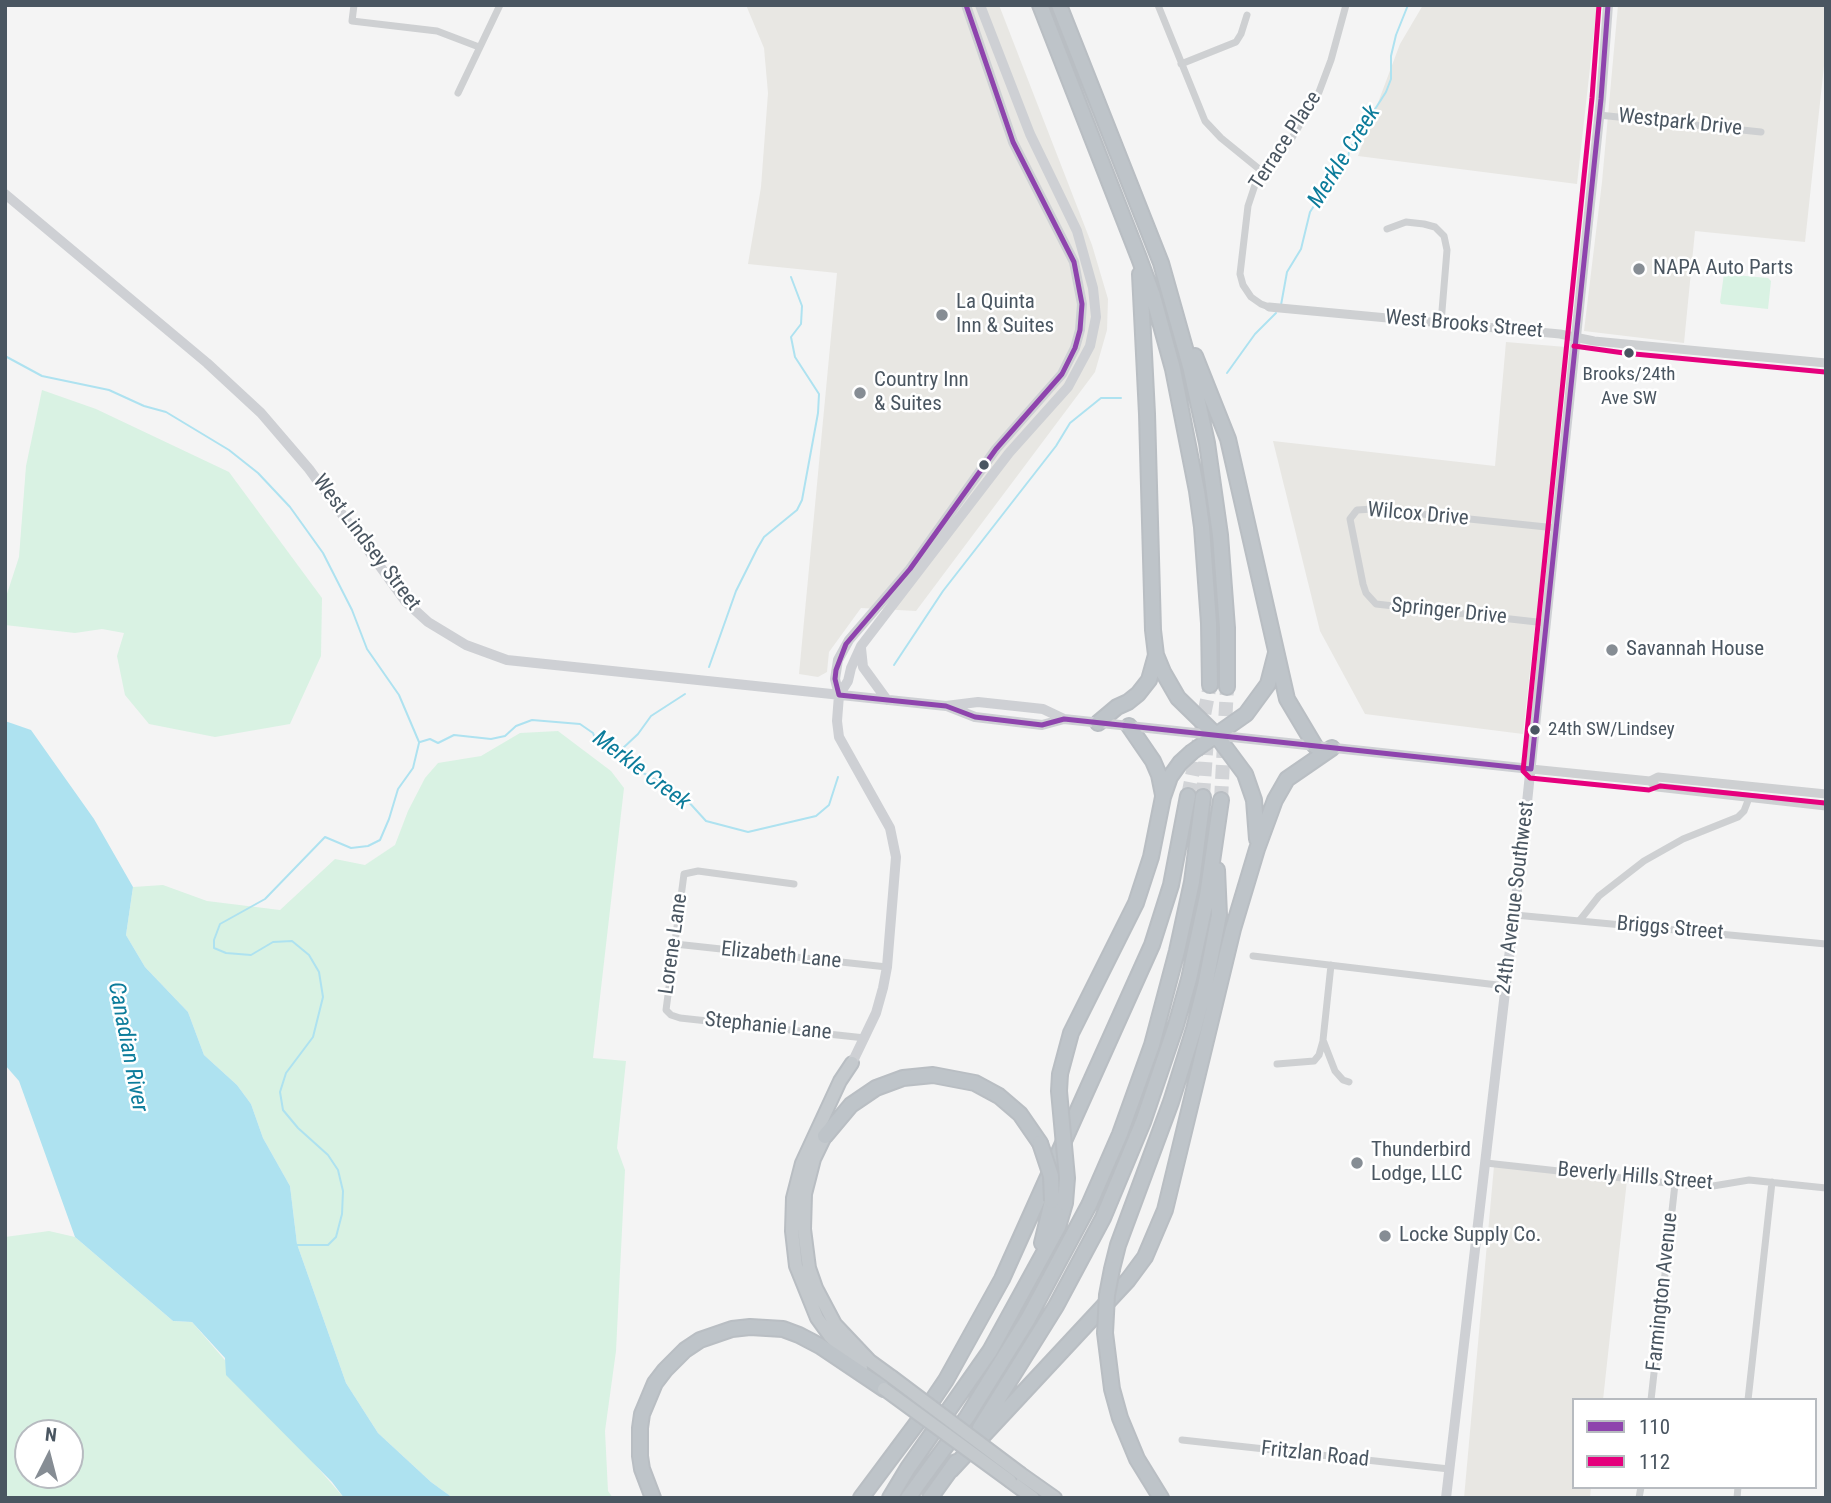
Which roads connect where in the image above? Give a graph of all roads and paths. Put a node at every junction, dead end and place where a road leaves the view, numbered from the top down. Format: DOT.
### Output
graph roads {
  1 [pos="354,5"];
  2 [pos="500,5"];
  3 [pos="966,5"];
  4 [pos="980,5"];
  5 [pos="1040,5"];
  6 [pos="1059,5"];
  7 [pos="1158,5"];
  8 [pos="1346,5"];
  9 [pos="1608,5"];
  10 [pos="1247,15"];
  11 [pos="479,47"];
  12 [pos="1181,64"];
  13 [pos="457,93"];
  14 [pos="1599,115"];
  15 [pos="1761,132"];
  16 [pos="1264,173"];
  17 [pos="5,194"];
  18 [pos="1387,229"];
  19 [pos="1139,258"];
  20 [pos="1169,289"];
  21 [pos="1269,307"];
  22 [pos="1441,323"];
  23 [pos="1576,337"];
  24 [pos="1826,363"];
  25 [pos="1556,528"];
  26 [pos="1363,584"];
  27 [pos="1546,623"];
  28 [pos="861,646"];
  29 [pos="1276,653"];
  30 [pos="1157,655"];
  31 [pos="1210,685"];
  32 [pos="1227,687"];
  33 [pos="839,695"];
  34 [pos="887,700"];
  35 [pos="1098,723"];
  36 [pos="1129,726"];
  37 [pos="1216,735"];
  38 [pos="1315,746"];
  39 [pos="1332,748"];
  40 [pos="1531,769"];
  41 [pos="1650,781"];
  42 [pos="1719,783"];
  43 [pos="1752,786"];
  44 [pos="1826,794"];
  45 [pos="1718,795"];
  46 [pos="1188,796"];
  47 [pos="1163,797"];
  48 [pos="1203,797"];
  49 [pos="1749,798"];
  50 [pos="1221,800"];
  51 [pos="1826,806"];
  52 [pos="1216,836"];
  53 [pos="1257,849"];
  54 [pos="794,884"];
  55 [pos="1514,915"];
  56 [pos="1580,920"];
  57 [pos="675,944"];
  58 [pos="1826,944"];
  59 [pos="1253,956"];
  60 [pos="1331,965"];
  61 [pos="887,967"];
  62 [pos="1506,986"];
  63 [pos="671,1015"];
  64 [pos="865,1038"];
  65 [pos="1323,1040"];
  66 [pos="852,1063"];
  67 [pos="1277,1063"];
  68 [pos="1349,1082"];
  69 [pos="825,1136"];
  70 [pos="1486,1163"];
  71 [pos="1772,1182"];
  72 [pos="1675,1184"];
  73 [pos="1826,1188"];
  74 [pos="1059,1202"];
  75 [pos="888,1383"];
  76 [pos="1651,1398"];
  77 [pos="1748,1398"];
  78 [pos="1182,1440"];
  79 [pos="1449,1469"];
  80 [pos="951,1470"];
  81 [pos="1016,1477"];
  82 [pos="653,1498"];
  83 [pos="861,1498"];
  84 [pos="890,1498"];
  85 [pos="908,1498"];
  86 [pos="930,1498"];
  87 [pos="1033,1498"];
  88 [pos="1055,1498"];
  89 [pos="1161,1498"];
  90 [pos="1446,1498"];
  1 -- 11 [label="street"];
  2 -- 11 [label="street"];
  3 -- 33 [label="main road"];
  4 -- 28 [label="main road"];
  5 -- 19 [label="highway"];
  6 -- 20 [label="highway"];
  7 -- 12 [label="street"];
  8 -- 16 [label="street, Terrace Place"];
  9 -- 14 [label="main road, 24th Avenue Southwest"];
  10 -- 12 [label="street"];
  11 -- 13 [label="street"];
  12 -- 16 [label="street"];
  14 -- 15 [label="street, Westpark Drive"];
  14 -- 23 [label="main road, 24th Avenue Southwest"];
  16 -- 21 [label="street, Terrace Place"];
  17 -- 33 [label="main road, West Lindsey Street"];
  18 -- 22 [label="street"];
  19 -- 30 [label="highway"];
  19 -- 31 [label="highway"];
  20 -- 29 [label="highway"];
  20 -- 32 [label="highway"];
  21 -- 22 [label="street, West Brooks Street"];
  22 -- 23 [label="street, West Brooks Street"];
  23 -- 24 [label="street, West Brooks Street"];
  23 -- 25 [label="main road, 24th Avenue Southwest"];
  25 -- 26 [label="street, Wilcox Drive"];
  25 -- 27 [label="main road, 24th Avenue Southwest"];
  26 -- 27 [label="street, Springer Drive"];
  27 -- 40 [label="main road, 24th Avenue Southwest"];
  28 -- 33 [label="main road"];
  28 -- 34 [label="main road"];
  29 -- 37 [label="highway"];
  29 -- 38 [label="highway"];
  30 -- 35 [label="highway"];
  30 -- 37 [label="highway"];
  33 -- 34 [label="main road, West Lindsey Street"];
  33 -- 61 [label="main road"];
  34 -- 35 [label="main road, West Lindsey Street"];
  35 -- 36 [label="main road, West Lindsey Street"];
  36 -- 37 [label="main road, West Lindsey Street"];
  36 -- 47 [label="highway"];
  37 -- 38 [label="main road, West Lindsey Street"];
  37 -- 47 [label="highway"];
  37 -- 53 [label="highway"];
  38 -- 39 [label="main road, West Lindsey Street"];
  39 -- 40 [label="main road, West Lindsey Street"];
  39 -- 53 [label="highway"];
  40 -- 41 [label="street, West Lindsey Street"];
  40 -- 55 [label="main road, 24th Avenue Southwest"];
  41 -- 42 [label="street, West Lindsey Street"];
  41 -- 45 [label="street, West Lindsey Street"];
  42 -- 43 [label="street, West Lindsey Street"];
  42 -- 45 [label="street"];
  43 -- 44 [label="street, West Lindsey Street"];
  43 -- 49 [label="street"];
  45 -- 49 [label="street, West Lindsey Street"];
  46 -- 83 [label="highway"];
  47 -- 74 [label="highway, bridge"];
  48 -- 85 [label="highway"];
  49 -- 51 [label="street, West Lindsey Street"];
  49 -- 56 [label="street"];
  50 -- 52 [label="highway"];
  52 -- 80 [label="highway"];
  52 -- 89 [label="highway, bridge"];
  53 -- 80 [label="highway"];
  54 -- 57 [label="street, Lorene Lane"];
  55 -- 56 [label="street, Briggs Street"];
  55 -- 62 [label="main road, 24th Avenue Southwest"];
  56 -- 58 [label="street, Briggs Street"];
  57 -- 61 [label="street, Elizabeth Lane"];
  57 -- 63 [label="street, Lorene Lane"];
  59 -- 60 [label="street"];
  60 -- 62 [label="street"];
  60 -- 65 [label="street"];
  61 -- 64 [label="main road"];
  62 -- 70 [label="main road, 24th Avenue Southwest"];
  63 -- 64 [label="street, Stephanie Lane"];
  64 -- 66 [label="main road"];
  65 -- 67 [label="street"];
  65 -- 68 [label="street"];
  66 -- 69 [label="highway"];
  66 -- 75 [label="highway"];
  69 -- 74 [label="highway, bridge"];
  69 -- 75 [label="highway"];
  70 -- 72 [label="street, Beverly Hills Street"];
  70 -- 79 [label="main road, 24th Avenue Southwest"];
  71 -- 72 [label="street, Beverly Hills Street"];
  71 -- 73 [label="street, Beverly Hills Street"];
  71 -- 77 [label="street"];
  72 -- 76 [label="street, Farmington Avenue"];
  74 -- 84 [label="highway"];
  75 -- 81 [label="highway, bridge"];
  75 -- 82 [label="highway"];
  78 -- 79 [label="street, Fritzlan Road"];
  79 -- 90 [label="main road, 24th Avenue Southwest"];
  80 -- 86 [label="highway"];
  81 -- 87 [label="highway"];
  81 -- 88 [label="highway"];
}
